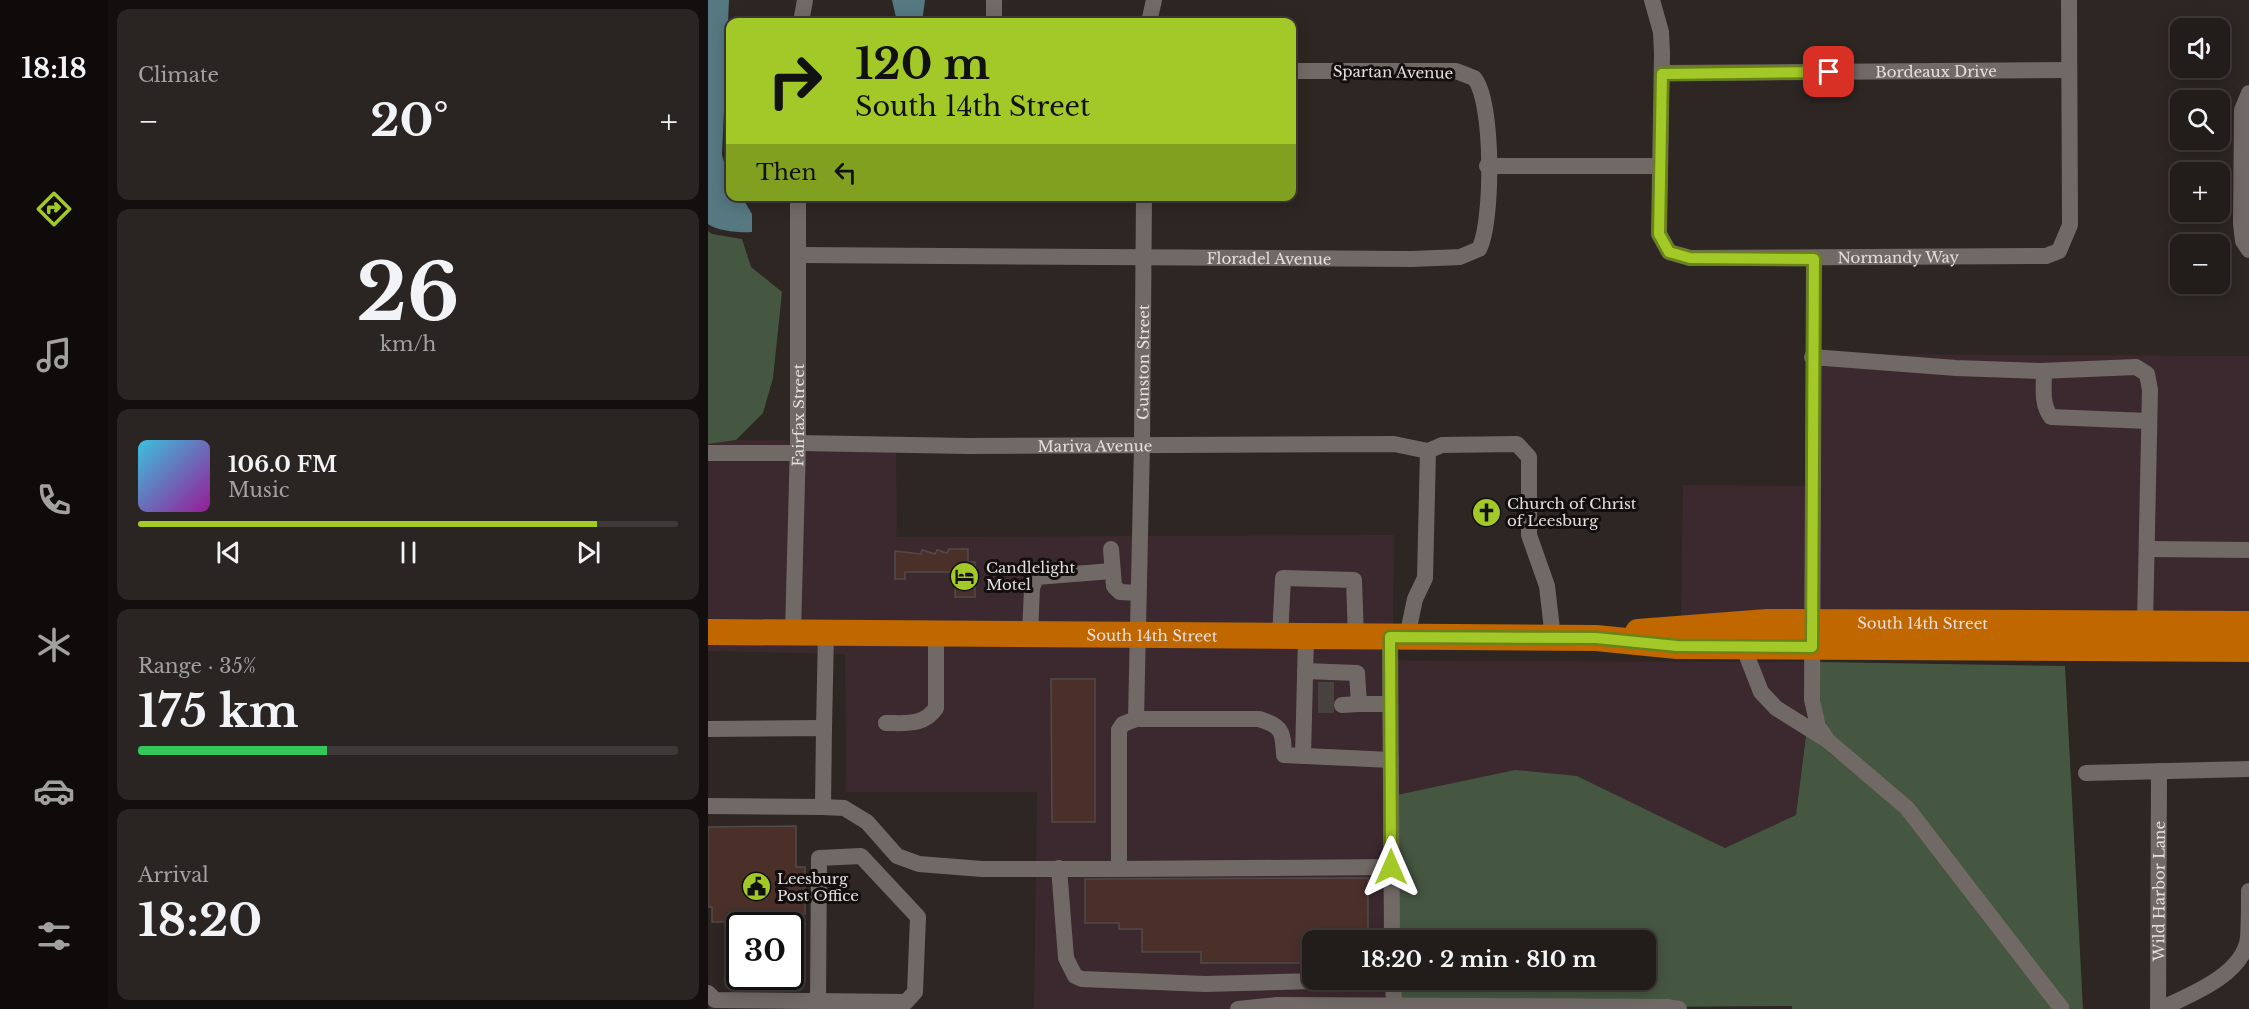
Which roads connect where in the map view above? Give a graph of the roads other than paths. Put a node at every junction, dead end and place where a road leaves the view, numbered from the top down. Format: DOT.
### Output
graph roads {
  1 [pos="805,0"];
  2 [pos="994,0"];
  3 [pos="1154,0"];
  4 [pos="1652,0"];
  5 [pos="2069,0"];
  6 [pos="802,18"];
  7 [pos="994,18"];
  8 [pos="1150,18"];
  9 [pos="2068,70"];
  10 [pos="1296,71"];
  11 [pos="1662,74"];
  12 [pos="2249,93"];
  13 [pos="1487,166"];
  14 [pos="1660,166"];
  15 [pos="798,201"];
  16 [pos="1144,201"];
  17 [pos="2249,250"];
  18 [pos="799,255"];
  19 [pos="1143,257"];
  20 [pos="1814,259"];
  21 [pos="1812,357"];
  22 [pos="2044,371"];
  23 [pos="2148,421"];
  24 [pos="1142,445"];
  25 [pos="797,448"];
  26 [pos="1428,451"];
  27 [pos="708,453"];
  28 [pos="1111,549"];
  29 [pos="2146,549"];
  30 [pos="2249,550"];
  31 [pos="1112,570"];
  32 [pos="1138,593"];
  33 [pos="1812,622"];
  34 [pos="2145,624"];
  35 [pos="2249,624"];
  36 [pos="708,632"];
  37 [pos="792,633"];
  38 [pos="826,633"];
  39 [pos="936,634"];
  40 [pos="1030,636"];
  41 [pos="1137,637"];
  42 [pos="1280,637"];
  43 [pos="1306,637"];
  44 [pos="1356,637"];
  45 [pos="1399,637"];
  46 [pos="1553,638"];
  47 [pos="1596,638"];
  48 [pos="1743,646"];
  49 [pos="1812,647"];
  50 [pos="2249,649"];
  51 [pos="1305,671"];
  52 [pos="1390,704"];
  53 [pos="1136,719"];
  54 [pos="886,723"];
  55 [pos="824,728"];
  56 [pos="708,729"];
  57 [pos="1827,740"];
  58 [pos="1304,756"];
  59 [pos="1390,760"];
  60 [pos="2249,769"];
  61 [pos="2159,771"];
  62 [pos="2086,772"];
  63 [pos="708,806"];
  64 [pos="823,807"];
  65 [pos="1391,867"];
  66 [pos="1059,868"];
  67 [pos="1119,869"];
  68 [pos="2249,891"];
  69 [pos="1392,930"];
  70 [pos="1302,981"];
  71 [pos="1393,990"];
  72 [pos="708,993"];
  73 [pos="818,1001"];
  74 [pos="1394,1007"];
  75 [pos="1507,1008"];
  76 [pos="1238,1009"];
  77 [pos="1678,1009"];
  78 [pos="2062,1009"];
  79 [pos="2159,1009"];
  1 -- 6 [label="street"];
  2 -- 7 [label="street"];
  3 -- 8 [label="street"];
  4 -- 11 [label="street, Normandy Way"];
  5 -- 9 [label="street, Normandy Way"];
  9 -- 11 [label="street, Bordeaux Drive"];
  9 -- 20 [label="street, Normandy Way"];
  10 -- 13 [label="street, Spartan Avenue"];
  11 -- 14 [label="street, Normandy Way"];
  12 -- 17 [label="street"];
  13 -- 14 [label="street"];
  13 -- 19 [label="street, Floradel Avenue"];
  14 -- 20 [label="street, Normandy Way"];
  15 -- 18 [label="street, Fairfax Street"];
  16 -- 19 [label="street, Gunston Street"];
  18 -- 19 [label="street, Floradel Avenue"];
  18 -- 25 [label="street, Fairfax Street"];
  19 -- 24 [label="street, Gunston Street"];
  20 -- 21 [label="street"];
  21 -- 22 [label="street"];
  21 -- 33 [label="street"];
  22 -- 23 [label="street"];
  22 -- 23 [label="street"];
  23 -- 29 [label="street"];
  24 -- 25 [label="street, Mariva Avenue"];
  24 -- 26 [label="street, Mariva Avenue"];
  24 -- 32 [label="street, Gunston Street"];
  25 -- 27 [label="street, Mariva Avenue"];
  25 -- 37 [label="street, Fairfax Street"];
  26 -- 45 [label="street"];
  26 -- 46 [label="street"];
  28 -- 31 [label="street"];
  29 -- 30 [label="street"];
  29 -- 34 [label="street"];
  31 -- 32 [label="street"];
  31 -- 40 [label="street"];
  32 -- 41 [label="street, Gunston Street"];
  33 -- 34 [label="highway, South 14th Street"];
  33 -- 47 [label="highway, South 14th Street"];
  33 -- 49 [label="street"];
  34 -- 35 [label="highway, South 14th Street"];
  36 -- 37 [label="highway, South 14th Street"];
  37 -- 38 [label="highway, South 14th Street"];
  38 -- 39 [label="highway, South 14th Street"];
  38 -- 55 [label="street"];
  39 -- 40 [label="highway, South 14th Street"];
  39 -- 54 [label="street"];
  40 -- 41 [label="highway, South 14th Street"];
  41 -- 42 [label="highway, South 14th Street"];
  41 -- 53 [label="street, Gunston Street"];
  42 -- 43 [label="highway, South 14th Street"];
  42 -- 44 [label="street"];
  43 -- 44 [label="highway, South 14th Street"];
  43 -- 51 [label="street"];
  44 -- 45 [label="highway, South 14th Street"];
  45 -- 46 [label="highway, South 14th Street"];
  45 -- 52 [label="street"];
  46 -- 47 [label="highway, South 14th Street"];
  47 -- 48 [label="highway, South 14th Street"];
  48 -- 49 [label="highway, South 14th Street"];
  48 -- 57 [label="street"];
  49 -- 50 [label="highway, South 14th Street"];
  49 -- 57 [label="street"];
  51 -- 52 [label="street"];
  51 -- 58 [label="street"];
  52 -- 59 [label="street"];
  53 -- 58 [label="street"];
  53 -- 67 [label="street"];
  55 -- 56 [label="street"];
  55 -- 64 [label="street"];
  57 -- 78 [label="street"];
  58 -- 59 [label="street"];
  59 -- 65 [label="street"];
  60 -- 61 [label="street"];
  61 -- 62 [label="street"];
  61 -- 79 [label="street, Wild Harbor Lane"];
  63 -- 64 [label="street"];
  64 -- 66 [label="street"];
  65 -- 67 [label="street"];
  65 -- 69 [label="street"];
  66 -- 67 [label="street"];
  66 -- 70 [label="street"];
  68 -- 79 [label="street"];
  71 -- 74 [label="street"];
  72 -- 73 [label="street"];
  73 -- 73 [label="street"];
  74 -- 75 [label="street"];
  74 -- 76 [label="street"];
  75 -- 77 [label="street"];
}
